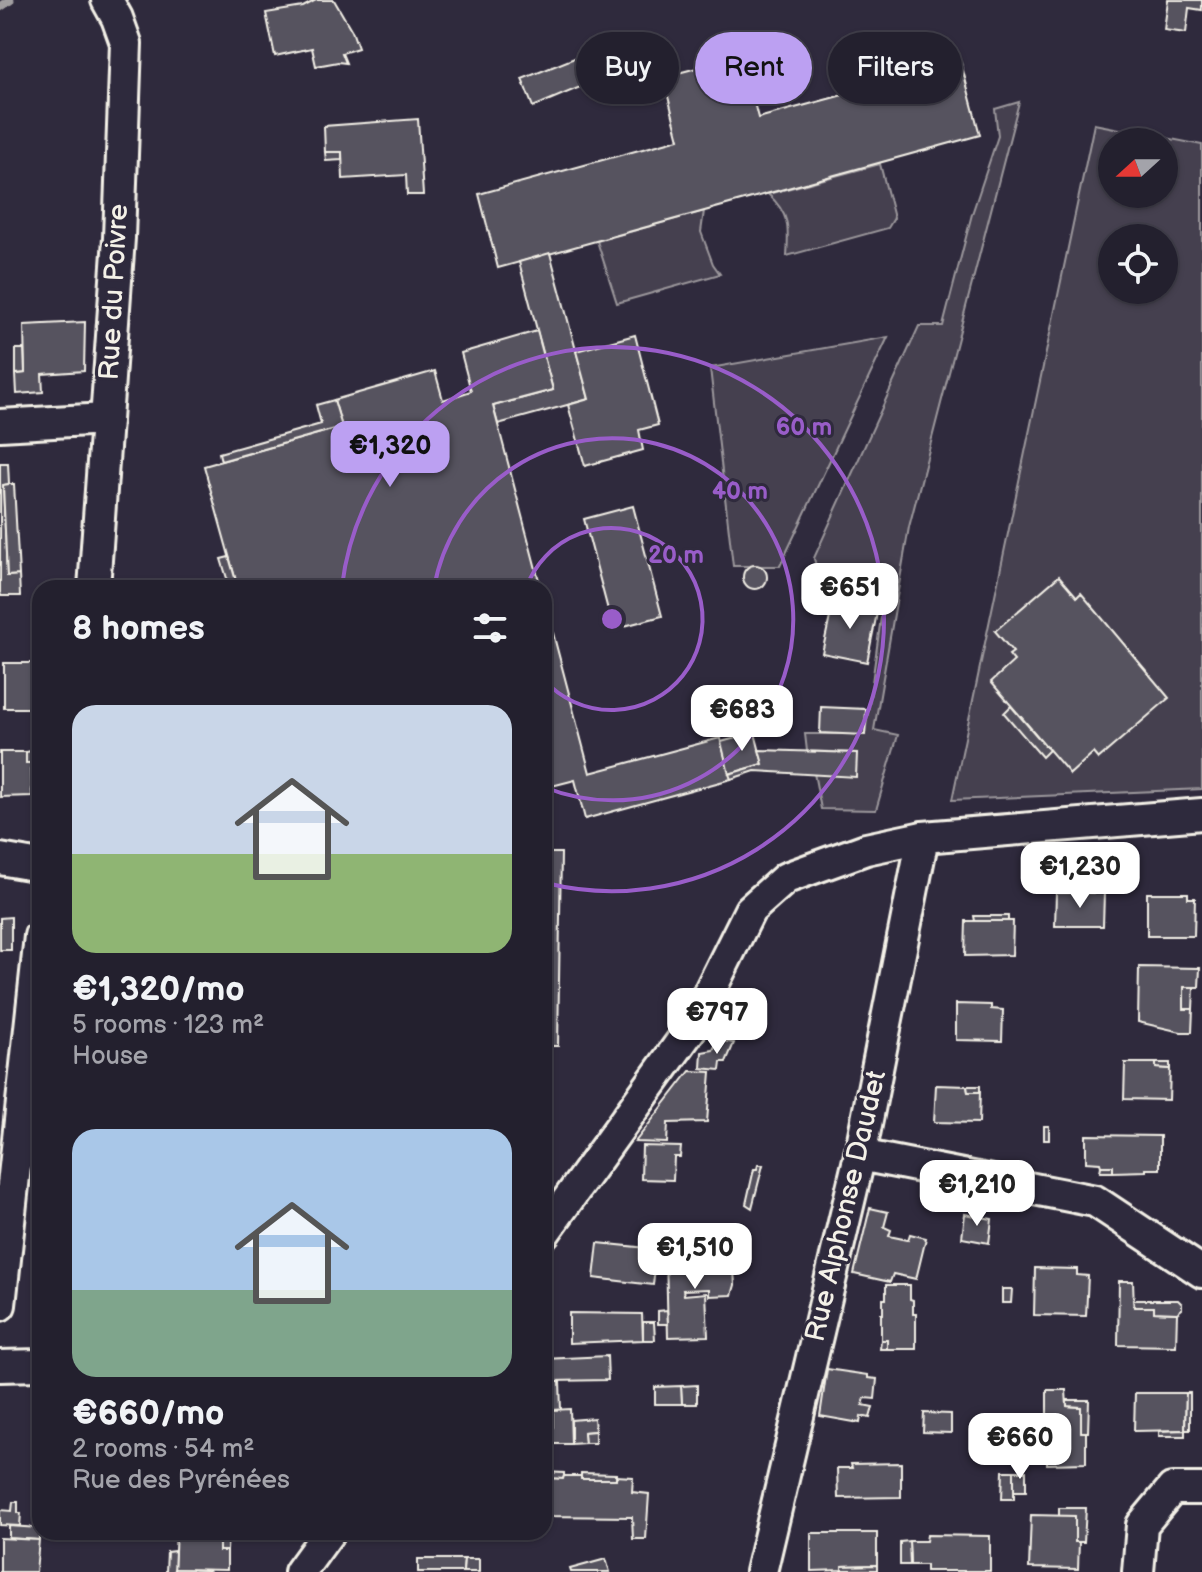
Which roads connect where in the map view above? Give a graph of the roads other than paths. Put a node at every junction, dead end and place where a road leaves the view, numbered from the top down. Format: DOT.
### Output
graph roads {
  1 [pos="107,0"];
  2 [pos="106,419"];
  3 [pos="0,425"];
  4 [pos="95,580"];
  5 [pos="1202,814"];
  6 [pos="923,837"];
  7 [pos="0,859"];
  8 [pos="32,865"];
  9 [pos="32,976"];
  10 [pos="12,1075"];
  11 [pos="860,1155"];
  12 [pos="552,1222"];
  13 [pos="1202,1272"];
  14 [pos="0,1305"];
  15 [pos="32,1365"];
  16 [pos="0,1366"];
  17 [pos="1202,1489"];
  18 [pos="323,1540"];
  19 [pos="300,1572"];
  20 [pos="761,1572"];
  21 [pos="1138,1572"];
  1 -- 2 [label="street, Rue du Poivre"];
  2 -- 3 [label="street"];
  2 -- 4 [label="street, Rue du Poivre"];
  5 -- 6 [label="street"];
  6 -- 11 [label="street, Rue Alphonse Daudet"];
  6 -- 12 [label="street"];
  7 -- 8 [label="street"];
  9 -- 10 [label="street"];
  10 -- 14 [label="street"];
  11 -- 13 [label="street"];
  11 -- 20 [label="street, Rue Alphonse Daudet"];
  15 -- 16 [label="street"];
  17 -- 21 [label="street"];
  18 -- 19 [label="street"];
}
